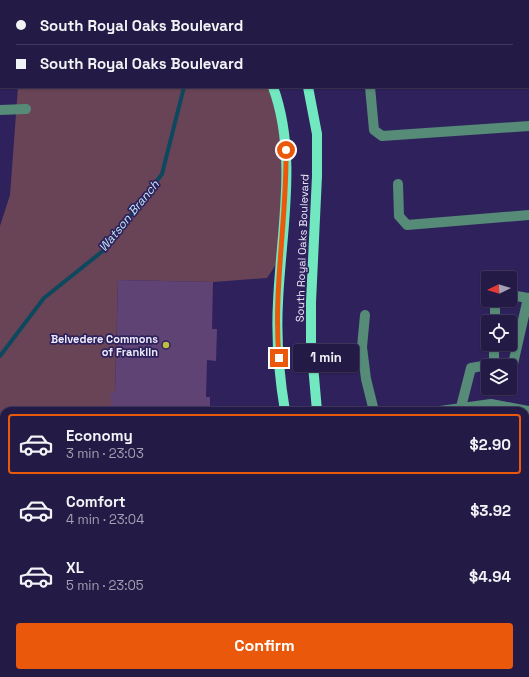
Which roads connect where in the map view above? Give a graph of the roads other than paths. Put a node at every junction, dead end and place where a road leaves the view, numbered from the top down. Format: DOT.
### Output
graph roads {
  1 [pos="273,88"];
  2 [pos="308,88"];
  3 [pos="370,88"];
  4 [pos="26,109"];
  5 [pos="0,110"];
  6 [pos="529,126"];
  7 [pos="398,184"];
  8 [pos="529,215"];
  9 [pos="517,296"];
  10 [pos="365,315"];
  11 [pos="514,359"];
  12 [pos="481,366"];
  13 [pos="285,407"];
  14 [pos="317,407"];
  15 [pos="373,407"];
  16 [pos="461,407"];
  17 [pos="504,407"];
  1 -- 13 [label="main road, South Royal Oaks Boulevard"];
  2 -- 14 [label="main road, South Royal Oaks Boulevard"];
  3 -- 6 [label="street"];
  4 -- 5 [label="street"];
  7 -- 8 [label="street"];
  9 -- 11 [label="street"];
  10 -- 15 [label="street"];
  12 -- 16 [label="street"];
  16 -- 17 [label="street"];
}
